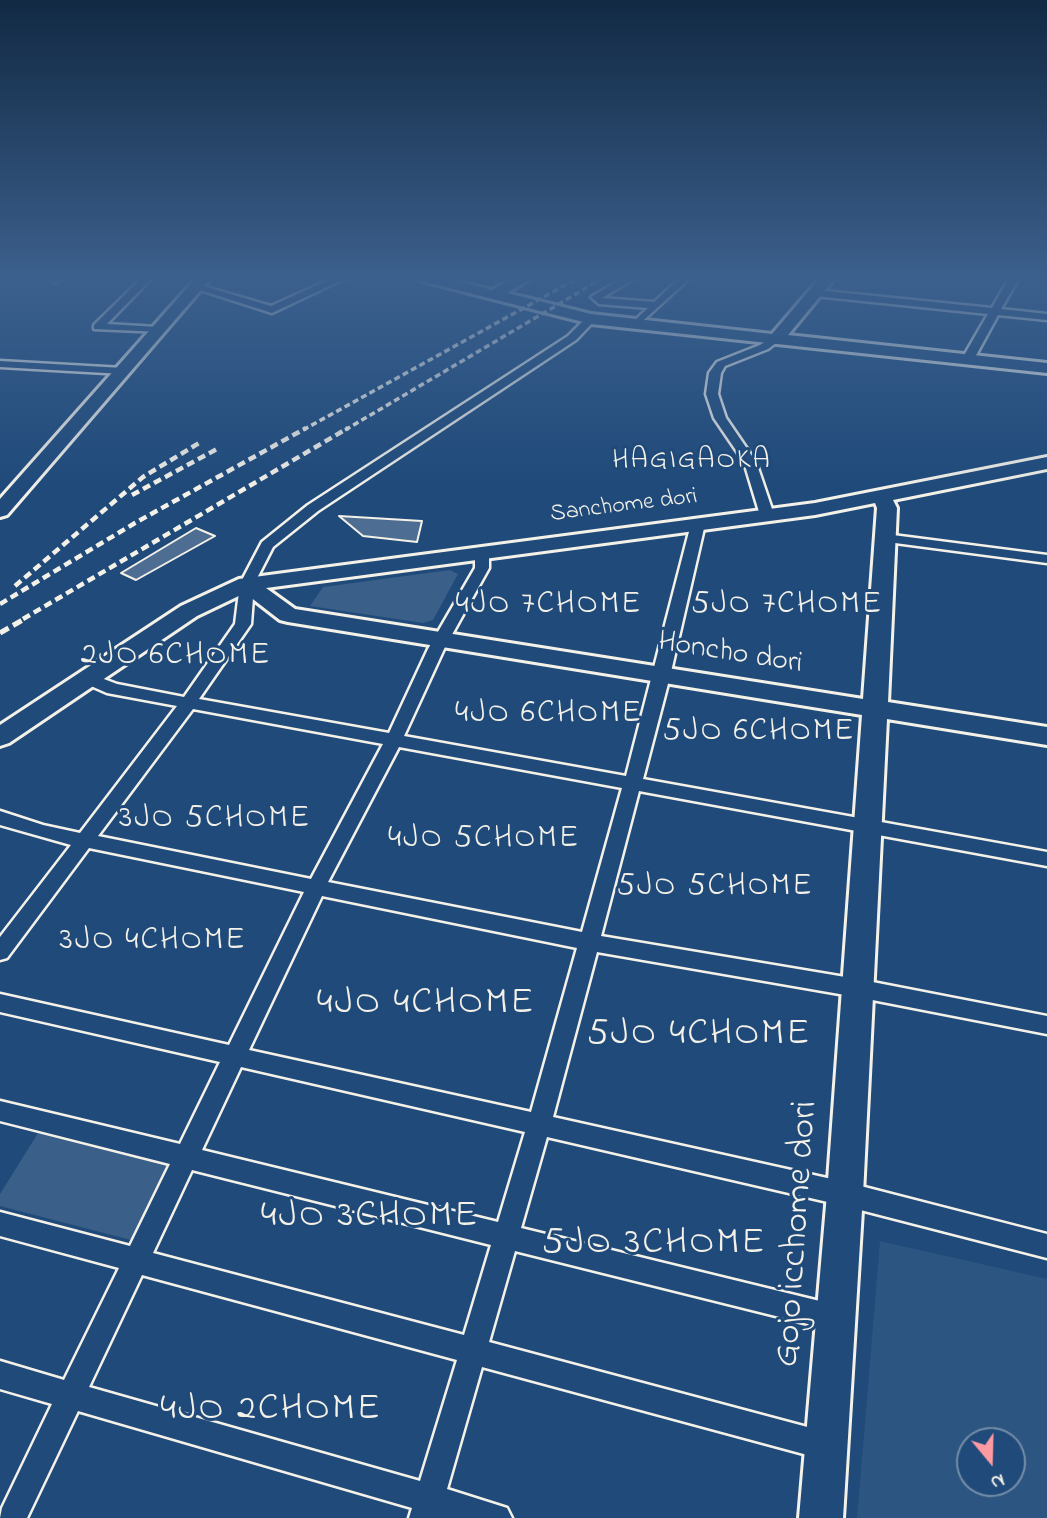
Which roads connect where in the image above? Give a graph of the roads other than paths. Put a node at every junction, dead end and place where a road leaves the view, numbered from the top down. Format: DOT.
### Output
graph roads {
  1 [pos="142,349"];
  2 [pos="556,349"];
  3 [pos="759,349"];
  4 [pos="870,349"];
  5 [pos="974,349"];
  6 [pos="968,359"];
  7 [pos="0,364"];
  8 [pos="1047,368"];
  9 [pos="123,371"];
  10 [pos="1047,463"];
  11 [pos="881,496"];
  12 [pos="0,511"];
  13 [pos="767,514"];
  14 [pos="698,524"];
  15 [pos="885,538"];
  16 [pos="482,552"];
  17 [pos="1047,559"];
  18 [pos="247,584"];
  19 [pos="441,639"];
  20 [pos="662,676"];
  21 [pos="88,678"];
  22 [pos="189,702"];
  23 [pos="874,709"];
  24 [pos="1047,736"];
  25 [pos="0,737"];
  26 [pos="394,740"];
  27 [pos="632,783"];
  28 [pos="0,818"];
  29 [pos="867,826"];
  30 [pos="85,841"];
  31 [pos="1047,859"];
  32 [pos="316,887"];
  33 [pos="589,942"];
  34 [pos="0,952"];
  35 [pos="857,988"];
  36 [pos="0,1003"];
  37 [pos="1047,1025"];
  38 [pos="234,1056"];
  39 [pos="0,1111"];
  40 [pos="539,1125"];
  41 [pos="186,1157"];
  42 [pos="845,1194"];
  43 [pos="0,1224"];
  44 [pos="507,1237"];
  45 [pos="1047,1246"];
  46 [pos="136,1261"];
  47 [pos="836,1318"];
  48 [pos="473,1351"];
  49 [pos="0,1375"];
  50 [pos="71,1396"];
  51 [pos="826,1446"];
  52 [pos="427,1508"];
  53 [pos="12,1518"];
  54 [pos="497,1518"];
  55 [pos="821,1518"];
  1 -- 9 [label="street"];
  2 -- 18 [label="street"];
  3 -- 13 [label="street"];
  4 -- 6 [label="street"];
  5 -- 6 [label="street"];
  6 -- 8 [label="street"];
  7 -- 9 [label="street"];
  9 -- 12 [label="street"];
  10 -- 11 [label="street, Sanchome dori"];
  11 -- 13 [label="street, Sanchome dori"];
  11 -- 15 [label="street, Gojo icchome dori"];
  13 -- 14 [label="street, Sanchome dori"];
  14 -- 16 [label="street, Sanchome dori"];
  14 -- 20 [label="street"];
  15 -- 17 [label="street"];
  15 -- 23 [label="street, Gojo icchome dori"];
  16 -- 18 [label="street, Sanchome dori"];
  16 -- 19 [label="street"];
  18 -- 19 [label="street, Honcho dori"];
  18 -- 21 [label="street, Sanchome dori"];
  18 -- 22 [label="street"];
  19 -- 20 [label="street, Honcho dori"];
  19 -- 26 [label="street"];
  20 -- 23 [label="street, Honcho dori"];
  20 -- 27 [label="street"];
  21 -- 22 [label="street"];
  21 -- 25 [label="street, Sanchome dori"];
  22 -- 26 [label="street"];
  22 -- 30 [label="street"];
  23 -- 24 [label="street, Honcho dori"];
  23 -- 29 [label="street, Gojo icchome dori"];
  26 -- 27 [label="street"];
  26 -- 32 [label="street"];
  27 -- 29 [label="street"];
  27 -- 33 [label="street"];
  28 -- 30 [label="street"];
  29 -- 31 [label="street"];
  29 -- 35 [label="street, Gojo icchome dori"];
  30 -- 32 [label="street"];
  30 -- 34 [label="street"];
  32 -- 33 [label="street"];
  32 -- 38 [label="street"];
  33 -- 35 [label="street"];
  33 -- 40 [label="street"];
  35 -- 37 [label="street"];
  35 -- 42 [label="street, Gojo icchome dori"];
  36 -- 38 [label="street"];
  38 -- 40 [label="street"];
  38 -- 41 [label="street"];
  39 -- 41 [label="street"];
  40 -- 42 [label="street"];
  40 -- 44 [label="street"];
  41 -- 44 [label="street"];
  41 -- 46 [label="street"];
  42 -- 45 [label="street"];
  42 -- 47 [label="street, Gojo icchome dori"];
  43 -- 46 [label="street"];
  44 -- 47 [label="street"];
  44 -- 48 [label="street"];
  46 -- 48 [label="street"];
  46 -- 50 [label="street"];
  47 -- 51 [label="street, Gojo icchome dori"];
  48 -- 51 [label="street"];
  48 -- 52 [label="street"];
  49 -- 50 [label="street"];
  50 -- 52 [label="street"];
  50 -- 53 [label="street"];
  51 -- 55 [label="street, Gojo icchome dori"];
  52 -- 54 [label="street"];
}
